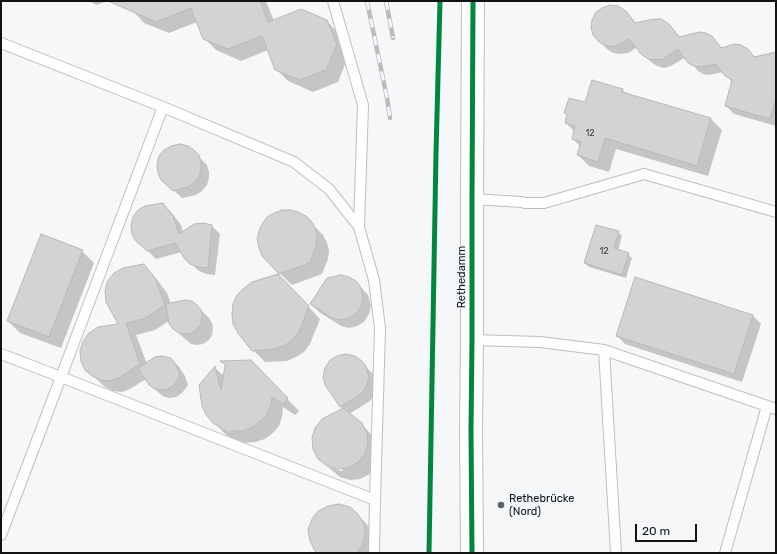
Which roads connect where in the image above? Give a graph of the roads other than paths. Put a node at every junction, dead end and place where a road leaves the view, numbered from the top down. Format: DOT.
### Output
graph roads {
  1 [pos="333,1"];
  2 [pos="473,1"];
  3 [pos="1,43"];
  4 [pos="163,107"];
  5 [pos="472,199"];
  6 [pos="776,212"];
  7 [pos="359,227"];
  8 [pos="472,340"];
  9 [pos="604,350"];
  10 [pos="1,354"];
  11 [pos="61,377"];
  12 [pos="772,408"];
  13 [pos="375,500"];
  14 [pos="1,535"];
  15 [pos="374,553"];
  16 [pos="472,553"];
  17 [pos="616,553"];
  18 [pos="725,553"];
  1 -- 7 [label="lane"];
  2 -- 5 [label="main road, Rethedamm"];
  3 -- 4 [label="lane"];
  4 -- 7 [label="lane"];
  4 -- 11 [label="lane"];
  5 -- 6 [label="lane"];
  5 -- 8 [label="main road, Rethedamm"];
  7 -- 13 [label="lane"];
  8 -- 9 [label="lane"];
  8 -- 16 [label="main road, Rethedamm"];
  9 -- 12 [label="lane"];
  9 -- 17 [label="lane"];
  10 -- 11 [label="lane"];
  11 -- 13 [label="lane"];
  11 -- 14 [label="lane"];
  12 -- 18 [label="lane"];
  13 -- 15 [label="lane"];
}
